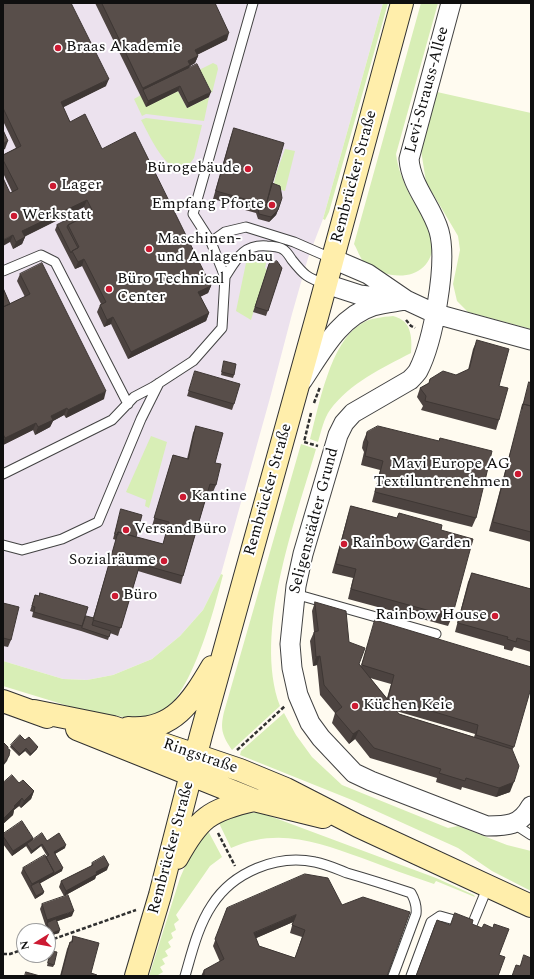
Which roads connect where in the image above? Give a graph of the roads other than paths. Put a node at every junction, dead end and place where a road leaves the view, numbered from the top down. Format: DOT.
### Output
graph roads {
  1 [pos="253,3"];
  2 [pos="402,3"];
  3 [pos="451,3"];
  4 [pos="211,242"];
  5 [pos="332,259"];
  6 [pos="3,271"];
  7 [pos="225,277"];
  8 [pos="326,284"];
  9 [pos="405,308"];
  10 [pos="436,314"];
  11 [pos="531,340"];
  12 [pos="156,385"];
  13 [pos="298,387"];
  14 [pos="128,404"];
  15 [pos="3,474"];
  16 [pos="3,545"];
  17 [pos="3,550"];
  18 [pos="22,550"];
  19 [pos="295,594"];
  20 [pos="230,628"];
  21 [pos="436,634"];
  22 [pos="3,701"];
  23 [pos="34,711"];
  24 [pos="113,727"];
  25 [pos="196,755"];
  26 [pos="191,776"];
  27 [pos="254,800"];
  28 [pos="531,806"];
  29 [pos="514,824"];
  30 [pos="358,826"];
  31 [pos="531,835"];
  32 [pos="488,885"];
  33 [pos="159,899"];
  34 [pos="531,906"];
  35 [pos="136,976"];
  36 [pos="185,976"];
  37 [pos="393,976"];
  38 [pos="411,976"];
  1 -- 4 [label="lane"];
  2 -- 5 [label="main road, Rembrücker Straße"];
  3 -- 10 [label="street, Levi-Strauss-Allee"];
  4 -- 5 [label="lane"];
  4 -- 7 [label="lane"];
  5 -- 8 [label="main road, Rembrücker Straße"];
  5 -- 9 [label="street"];
  6 -- 14 [label="lane"];
  7 -- 8 [label="lane"];
  7 -- 12 [label="lane"];
  8 -- 9 [label="street"];
  8 -- 13 [label="main road, Rembrücker Straße"];
  9 -- 10 [label="street"];
  9 -- 13 [label="street"];
  10 -- 11 [label="street"];
  10 -- 19 [label="street, Seligenstädter Grund"];
  12 -- 14 [label="lane"];
  12 -- 18 [label="lane"];
  13 -- 20 [label="main road, Rembrücker Straße"];
  14 -- 15 [label="lane"];
  16 -- 18 [label="lane"];
  17 -- 18 [label="lane"];
  19 -- 21 [label="lane"];
  19 -- 29 [label="street, Seligenstädter Grund"];
  20 -- 24 [label="main road"];
  20 -- 25 [label="main road, Rembrücker Straße"];
  22 -- 23 [label="main road, Ringstraße"];
  23 -- 24 [label="main road, Ringstraße"];
  23 -- 26 [label="main road, Ringstraße"];
  24 -- 25 [label="main road, Ringstraße"];
  25 -- 26 [label="main road, Rembrücker Straße"];
  25 -- 30 [label="main road, Ringstraße"];
  26 -- 27 [label="main road, Ringstraße"];
  26 -- 33 [label="main road, Rembrücker Straße"];
  27 -- 30 [label="main road, Ringstraße"];
  27 -- 33 [label="main road"];
  28 -- 29 [label="street"];
  29 -- 31 [label="lane"];
  30 -- 32 [label="main road, Ringstraße"];
  32 -- 34 [label="main road, Ringstraße"];
  32 -- 38 [label="lane"];
  33 -- 35 [label="main road, Rembrücker Straße"];
  36 -- 37 [label="lane"];
}
